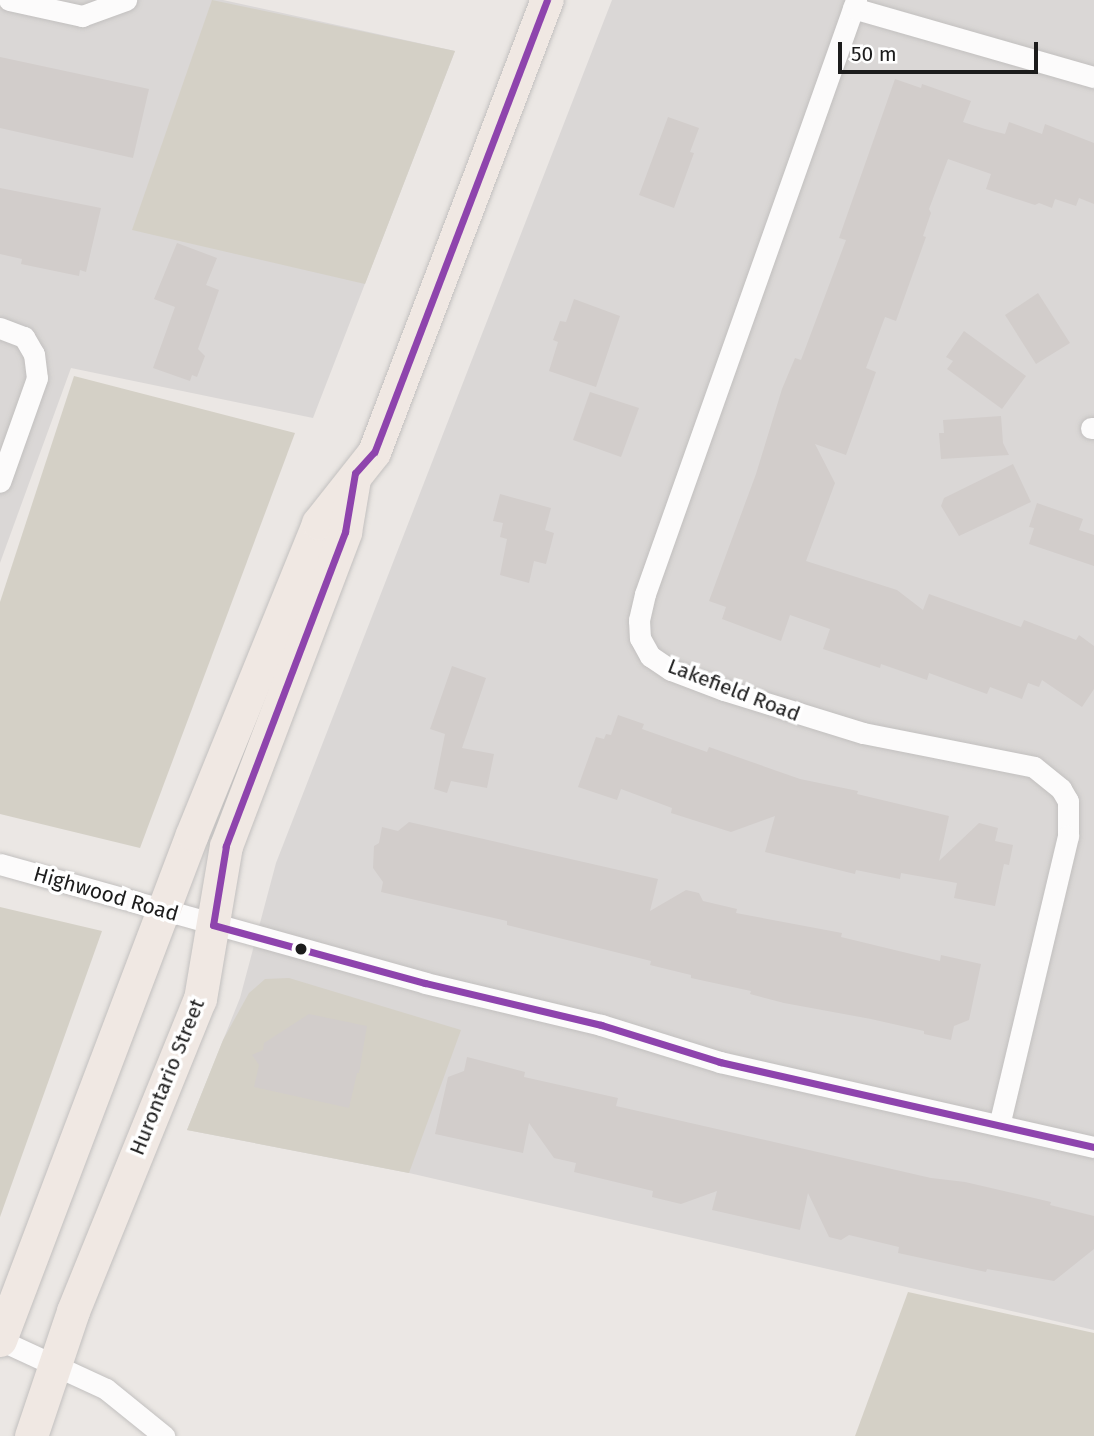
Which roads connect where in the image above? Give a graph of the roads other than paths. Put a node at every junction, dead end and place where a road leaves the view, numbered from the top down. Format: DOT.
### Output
graph roads {
  1 [pos="9,0"];
  2 [pos="126,0"];
  3 [pos="547,0"];
  4 [pos="854,4"];
  5 [pos="1094,77"];
  6 [pos="0,328"];
  7 [pos="355,473"];
  8 [pos="0,482"];
  9 [pos="0,864"];
  10 [pos="163,911"];
  11 [pos="213,925"];
  12 [pos="999,1125"];
  13 [pos="1094,1147"];
  14 [pos="0,1340"];
  15 [pos="55,1366"];
  16 [pos="31,1436"];
  17 [pos="163,1436"];
  1 -- 2 [label="street"];
  3 -- 7 [label="main road, Hurontario Street"];
  4 -- 5 [label="street"];
  4 -- 12 [label="street, Lakefield Road"];
  6 -- 8 [label="street"];
  7 -- 10 [label="main road, Hurontario Street"];
  7 -- 11 [label="main road, Hurontario Street"];
  9 -- 10 [label="street, Highwood Road"];
  10 -- 11 [label="street, Highwood Road"];
  10 -- 14 [label="main road, Hurontario Street"];
  11 -- 12 [label="street, Highwood Road"];
  11 -- 15 [label="main road, Hurontario Street"];
  12 -- 13 [label="street, Highwood Road"];
  14 -- 15 [label="street"];
  15 -- 16 [label="main road, Hurontario Street"];
  15 -- 17 [label="street"];
}
